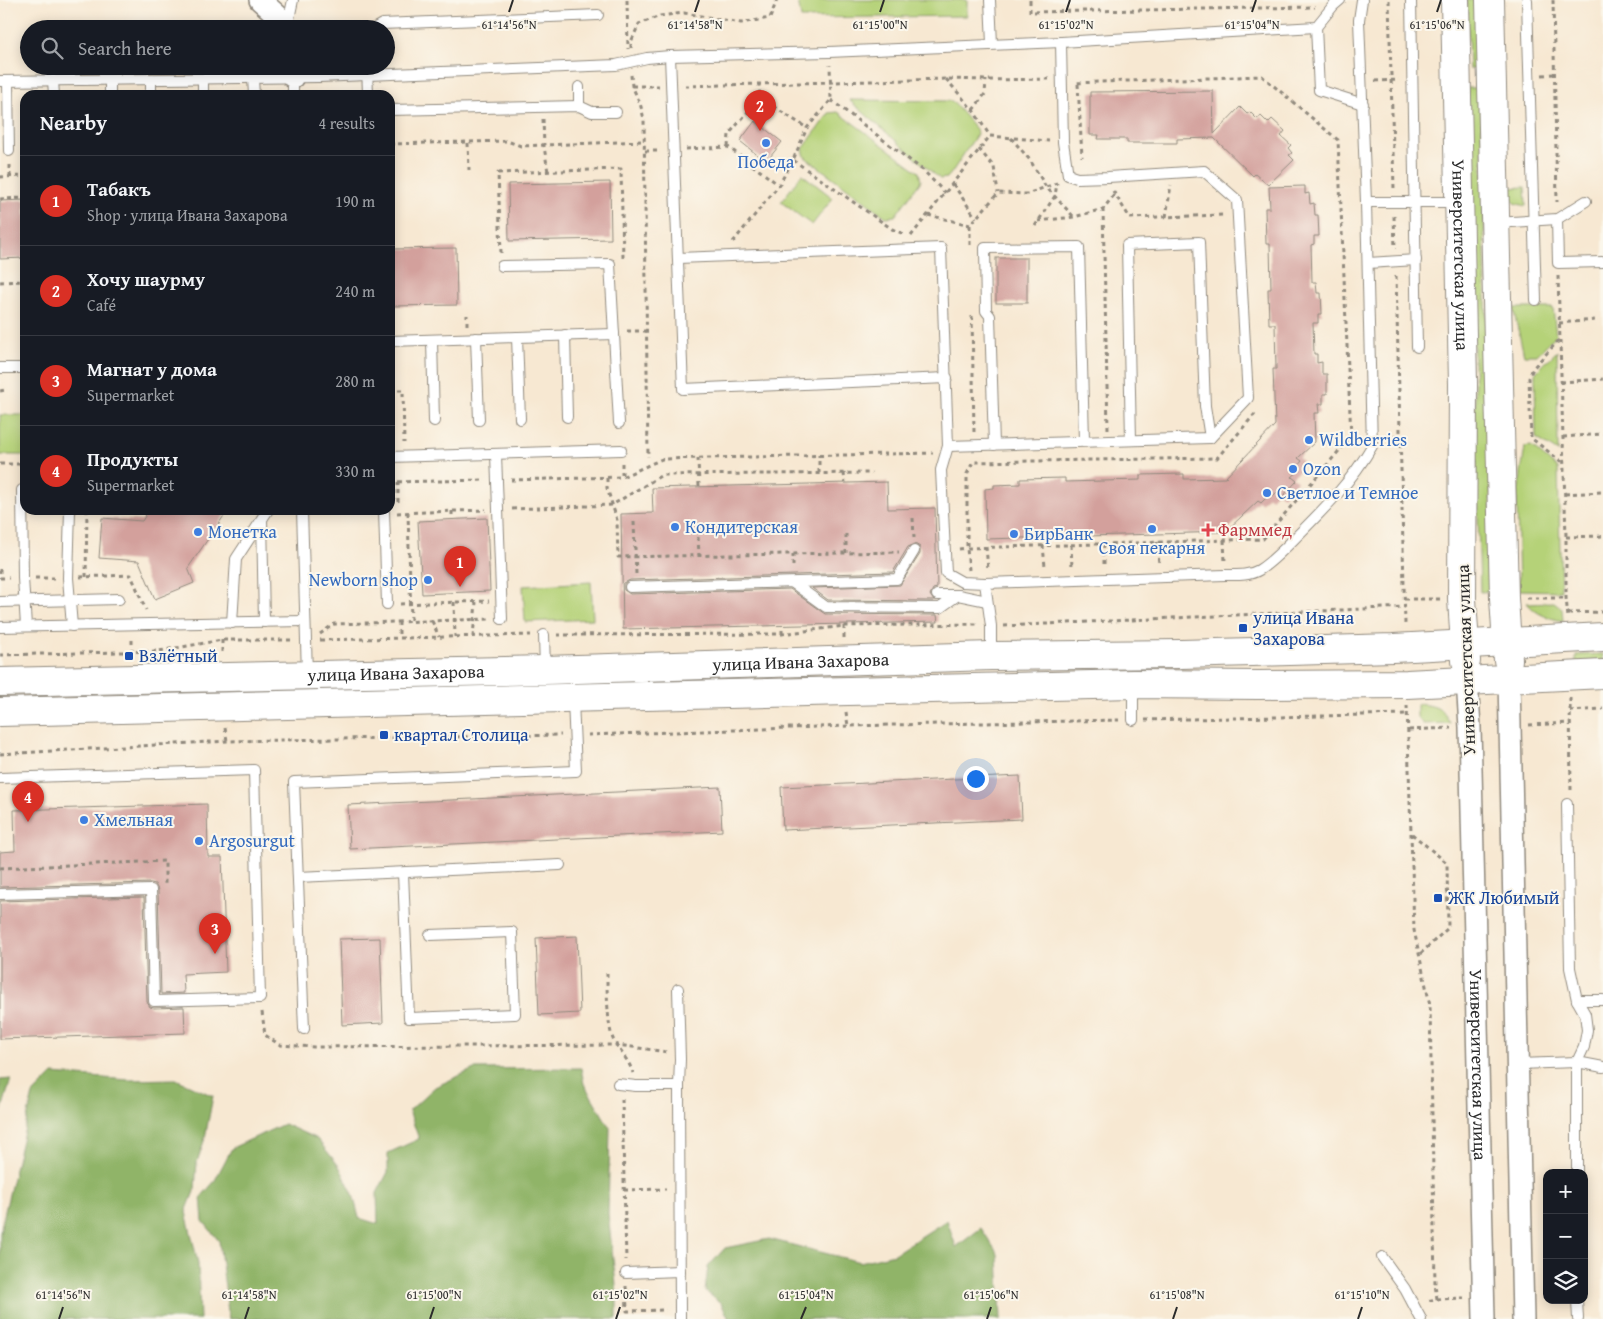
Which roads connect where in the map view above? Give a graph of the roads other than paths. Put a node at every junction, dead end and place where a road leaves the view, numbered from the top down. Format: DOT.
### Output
graph roads {
  1 [pos="260,0"];
  2 [pos="293,0"];
  3 [pos="990,0"];
  4 [pos="1362,0"];
  5 [pos="1411,0"];
  6 [pos="1455,0"];
  7 [pos="1490,0"];
  8 [pos="1527,0"];
  9 [pos="1336,3"];
  10 [pos="598,15"];
  11 [pos="280,20"];
  12 [pos="288,20"];
  13 [pos="395,23"];
  14 [pos="1316,28"];
  15 [pos="1061,42"];
  16 [pos="992,44"];
  17 [pos="670,56"];
  18 [pos="395,71"];
  19 [pos="334,75"];
  20 [pos="367,75"];
  21 [pos="253,78"];
  22 [pos="151,79"];
  23 [pos="203,79"];
  24 [pos="53,80"];
  25 [pos="110,80"];
  26 [pos="293,80"];
  27 [pos="4,81"];
  28 [pos="579,87"];
  29 [pos="54,90"];
  30 [pos="110,90"];
  31 [pos="151,90"];
  32 [pos="203,90"];
  33 [pos="254,90"];
  34 [pos="368,90"];
  35 [pos="1363,104"];
  36 [pos="579,106"];
  37 [pos="395,110"];
  38 [pos="616,112"];
  39 [pos="10,151"];
  40 [pos="1586,201"];
  41 [pos="1366,202"];
  42 [pos="1414,202"];
  43 [pos="1459,202"];
  44 [pos="1557,219"];
  45 [pos="1534,221"];
  46 [pos="1495,223"];
  47 [pos="678,258"];
  48 [pos="1416,260"];
  49 [pos="1603,262"];
  50 [pos="1368,263"];
  51 [pos="502,266"];
  52 [pos="1536,300"];
  53 [pos="614,334"];
  54 [pos="565,335"];
  55 [pos="517,337"];
  56 [pos="476,338"];
  57 [pos="432,340"];
  58 [pos="395,341"];
  59 [pos="1417,347"];
  60 [pos="0,368"];
  61 [pos="20,368"];
  62 [pos="947,378"];
  63 [pos="567,417"];
  64 [pos="520,419"];
  65 [pos="479,420"];
  66 [pos="434,421"];
  67 [pos="619,423"];
  68 [pos="1210,438"];
  69 [pos="1131,440"];
  70 [pos="1084,442"];
  71 [pos="994,445"];
  72 [pos="621,450"];
  73 [pos="947,450"];
  74 [pos="496,454"];
  75 [pos="395,457"];
  76 [pos="23,515"];
  77 [pos="70,515"];
  78 [pos="264,515"];
  79 [pos="265,515"];
  80 [pos="302,515"];
  81 [pos="384,515"];
  82 [pos="914,551"];
  83 [pos="794,583"];
  84 [pos="987,583"];
  85 [pos="633,587"];
  86 [pos="937,595"];
  87 [pos="958,595"];
  88 [pos="119,599"];
  89 [pos="70,600"];
  90 [pos="25,601"];
  91 [pos="987,601"];
  92 [pos="0,602"];
  93 [pos="387,604"];
  94 [pos="502,619"];
  95 [pos="305,621"];
  96 [pos="264,622"];
  97 [pos="232,623"];
  98 [pos="26,626"];
  99 [pos="72,626"];
  100 [pos="0,627"];
  101 [pos="544,635"];
  102 [pos="1603,637"];
  103 [pos="1508,642"];
  104 [pos="1465,644"];
  105 [pos="992,656"];
  106 [pos="545,670"];
  107 [pos="1603,674"];
  108 [pos="307,675"];
  109 [pos="1509,678"];
  110 [pos="1467,680"];
  111 [pos="0,682"];
  112 [pos="1133,684"];
  113 [pos="573,699"];
  114 [pos="0,712"];
  115 [pos="1133,720"];
  116 [pos="0,778"];
  117 [pos="1567,804"];
  118 [pos="560,865"];
  119 [pos="403,873"];
  120 [pos="298,877"];
  121 [pos="0,894"];
  122 [pos="430,935"];
  123 [pos="678,989"];
  124 [pos="1577,1000"];
  125 [pos="1603,1000"];
  126 [pos="304,1029"];
  127 [pos="1577,1062"];
  128 [pos="1517,1064"];
  129 [pos="1603,1067"];
  130 [pos="618,1084"];
  131 [pos="679,1086"];
  132 [pos="1577,1169"];
  133 [pos="1382,1258"];
  134 [pos="680,1272"];
  135 [pos="626,1273"];
  136 [pos="1577,1304"];
  137 [pos="680,1314"];
  138 [pos="1421,1319"];
  139 [pos="1484,1319"];
  140 [pos="1523,1319"];
  141 [pos="1578,1319"];
  1 -- 11 [label="street"];
  2 -- 12 [label="lane"];
  3 -- 16 [label="lane"];
  4 -- 35 [label="lane"];
  5 -- 42 [label="lane"];
  6 -- 43 [label="main road, Университетская улица"];
  7 -- 46 [label="main road, Университетская улица"];
  8 -- 45 [label="lane"];
  9 -- 14 [label="lane"];
  10 -- 13 [label="lane"];
  14 -- 15 [label="lane"];
  14 -- 35 [label="lane"];
  15 -- 16 [label="lane"];
  15 -- 68 [label="lane"];
  16 -- 17 [label="lane"];
  17 -- 18 [label="lane"];
  17 -- 47 [label="lane"];
  19 -- 26 [label="lane"];
  20 -- 34 [label="lane"];
  21 -- 23 [label="lane"];
  21 -- 26 [label="lane"];
  21 -- 33 [label="lane"];
  22 -- 23 [label="lane"];
  22 -- 25 [label="lane"];
  22 -- 31 [label="lane"];
  23 -- 32 [label="lane"];
  24 -- 25 [label="lane"];
  24 -- 27 [label="lane"];
  24 -- 29 [label="lane"];
  25 -- 30 [label="lane"];
  27 -- 39 [label="lane"];
  28 -- 36 [label="lane"];
  35 -- 41 [label="lane"];
  36 -- 37 [label="lane"];
  36 -- 38 [label="lane"];
  40 -- 44 [label="lane"];
  41 -- 42 [label="lane"];
  41 -- 50 [label="lane"];
  42 -- 43 [label="lane"];
  42 -- 48 [label="lane"];
  43 -- 104 [label="main road, Университетская улица"];
  44 -- 45 [label="lane"];
  44 -- 49 [label="lane"];
  45 -- 46 [label="lane"];
  45 -- 52 [label="lane"];
  46 -- 103 [label="main road, Университетская улица"];
  47 -- 62 [label="lane"];
  47 -- 62 [label="lane"];
  48 -- 50 [label="lane"];
  48 -- 59 [label="lane"];
  50 -- 84 [label="lane"];
  51 -- 53 [label="lane"];
  53 -- 54 [label="lane"];
  53 -- 67 [label="lane"];
  54 -- 55 [label="lane"];
  54 -- 63 [label="lane"];
  55 -- 56 [label="lane"];
  55 -- 64 [label="lane"];
  56 -- 57 [label="lane"];
  56 -- 65 [label="lane"];
  57 -- 58 [label="lane"];
  57 -- 66 [label="lane"];
  60 -- 61 [label="lane"];
  62 -- 73 [label="lane"];
  68 -- 69 [label="lane"];
  68 -- 69 [label="lane"];
  69 -- 70 [label="lane"];
  70 -- 71 [label="lane"];
  70 -- 71 [label="lane"];
  71 -- 73 [label="lane"];
  72 -- 74 [label="lane"];
  73 -- 84 [label="lane"];
  74 -- 75 [label="lane"];
  74 -- 94 [label="lane"];
  76 -- 90 [label="lane"];
  77 -- 89 [label="lane"];
  78 -- 97 [label="lane"];
  79 -- 96 [label="lane"];
  80 -- 95 [label="lane"];
  81 -- 93 [label="lane"];
  82 -- 83 [label="lane"];
  83 -- 85 [label="lane"];
  83 -- 87 [label="lane"];
  84 -- 91 [label="lane"];
  86 -- 87 [label="lane"];
  87 -- 91 [label="lane"];
  88 -- 89 [label="lane"];
  89 -- 90 [label="lane"];
  89 -- 99 [label="lane"];
  90 -- 92 [label="lane"];
  90 -- 98 [label="lane"];
  91 -- 105 [label="lane"];
  95 -- 96 [label="lane"];
  95 -- 108 [label="lane"];
  96 -- 97 [label="lane"];
  97 -- 99 [label="lane"];
  98 -- 99 [label="lane"];
  98 -- 100 [label="lane"];
  101 -- 106 [label="lane"];
  102 -- 103 [label="main road, улица Ивана Захарова"];
  103 -- 104 [label="main road, улица Ивана Захарова"];
  103 -- 109 [label="main road, Университетская улица"];
  104 -- 105 [label="main road, улица Ивана Захарова"];
  104 -- 110 [label="main road, Университетская улица"];
  105 -- 106 [label="main road, улица Ивана Захарова"];
  106 -- 108 [label="main road, улица Ивана Захарова"];
  107 -- 109 [label="main road, улица Ивана Захарова"];
  108 -- 111 [label="main road, улица Ивана Захарова"];
  109 -- 110 [label="main road, улица Ивана Захарова"];
  109 -- 128 [label="street, Университетская улица"];
  110 -- 112 [label="main road, улица Ивана Захарова"];
  110 -- 139 [label="street, Университетская улица"];
  112 -- 113 [label="main road, улица Ивана Захарова"];
  112 -- 115 [label="lane"];
  113 -- 114 [label="main road, улица Ивана Захарова"];
  113 -- 120 [label="lane"];
  116 -- 121 [label="lane"];
  117 -- 124 [label="lane"];
  118 -- 119 [label="lane"];
  119 -- 120 [label="lane"];
  119 -- 122 [label="lane"];
  120 -- 126 [label="lane"];
  123 -- 131 [label="lane"];
  124 -- 125 [label="lane"];
  124 -- 127 [label="lane"];
  127 -- 128 [label="lane"];
  127 -- 129 [label="lane"];
  127 -- 132 [label="lane"];
  128 -- 140 [label="street, Университетская улица"];
  130 -- 131 [label="lane"];
  131 -- 134 [label="lane"];
  133 -- 138 [label="lane"];
  134 -- 135 [label="lane"];
  134 -- 137 [label="lane"];
  136 -- 141 [label="lane"];
}
